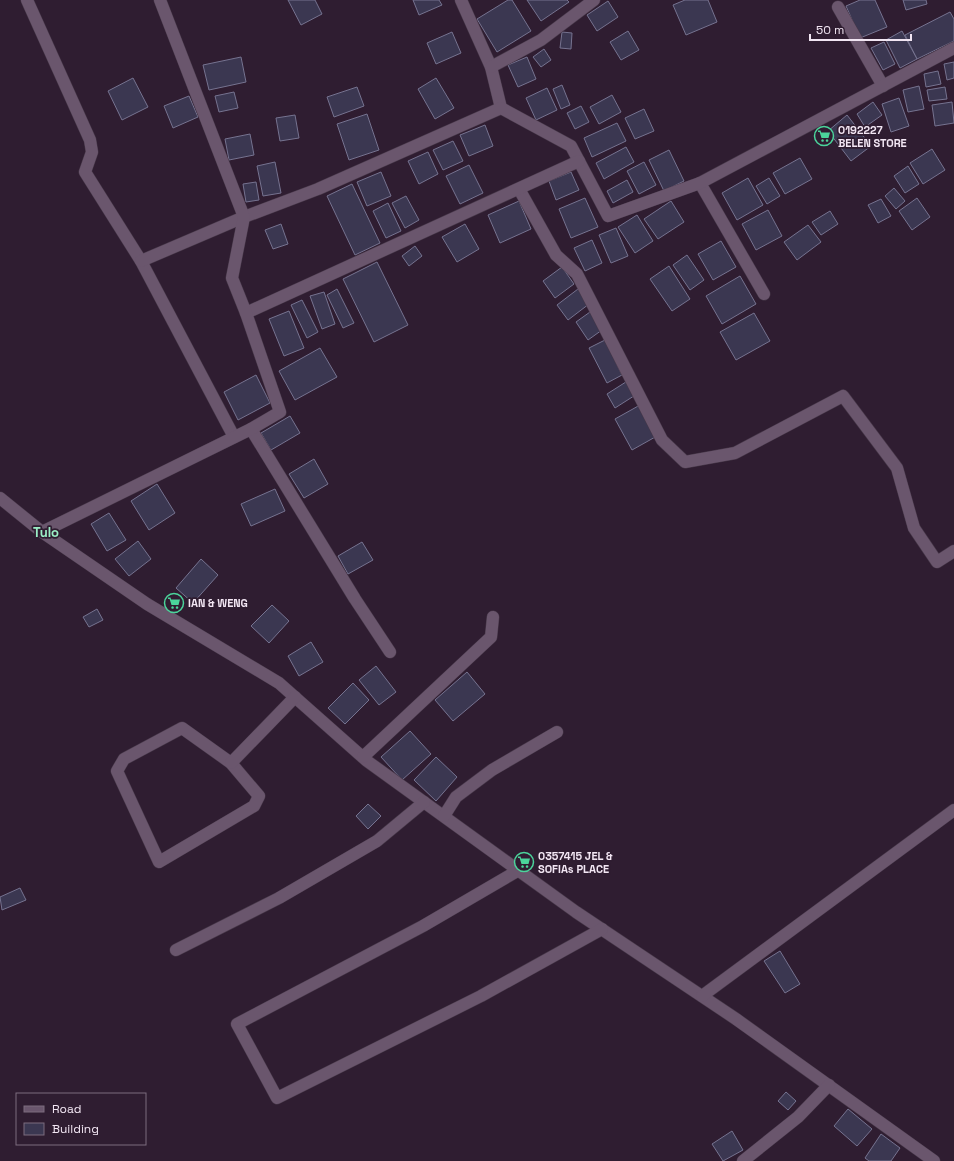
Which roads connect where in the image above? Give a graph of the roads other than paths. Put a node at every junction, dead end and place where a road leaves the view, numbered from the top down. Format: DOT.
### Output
graph roads {
  1 [pos="26,0"];
  2 [pos="160,0"];
  3 [pos="461,0"];
  4 [pos="594,0"];
  5 [pos="838,7"];
  6 [pos="954,48"];
  7 [pos="491,67"];
  8 [pos="883,86"];
  9 [pos="501,108"];
  10 [pos="578,161"];
  11 [pos="700,182"];
  12 [pos="519,189"];
  13 [pos="244,217"];
  14 [pos="141,261"];
  15 [pos="764,294"];
  16 [pos="246,313"];
  17 [pos="251,429"];
  18 [pos="234,437"];
  19 [pos="0,498"];
  20 [pos="42,532"];
  21 [pos="954,551"];
  22 [pos="493,617"];
  23 [pos="390,652"];
  24 [pos="295,697"];
  25 [pos="557,732"];
  26 [pos="363,757"];
  27 [pos="231,763"];
  28 [pos="424,802"];
  29 [pos="954,810"];
  30 [pos="444,816"];
  31 [pos="519,870"];
  32 [pos="602,930"];
  33 [pos="176,950"];
  34 [pos="702,996"];
  35 [pos="829,1086"];
  36 [pos="743,1161"];
  37 [pos="934,1161"];
  1 -- 14 [label="street"];
  2 -- 13 [label="street"];
  3 -- 7 [label="street"];
  4 -- 7 [label="street"];
  5 -- 8 [label="street"];
  6 -- 8 [label="street"];
  7 -- 9 [label="street"];
  8 -- 11 [label="street"];
  9 -- 10 [label="street"];
  9 -- 13 [label="street"];
  10 -- 11 [label="street"];
  10 -- 12 [label="street"];
  11 -- 15 [label="street"];
  12 -- 16 [label="street"];
  12 -- 21 [label="street"];
  13 -- 14 [label="street"];
  13 -- 16 [label="street"];
  14 -- 18 [label="street"];
  16 -- 17 [label="street"];
  17 -- 18 [label="street"];
  17 -- 23 [label="street"];
  18 -- 20 [label="street"];
  19 -- 20 [label="street"];
  20 -- 24 [label="street"];
  22 -- 26 [label="street"];
  24 -- 26 [label="street"];
  24 -- 27 [label="street"];
  25 -- 30 [label="street"];
  26 -- 28 [label="street"];
  27 -- 27 [label="street"];
  28 -- 30 [label="street"];
  28 -- 33 [label="street"];
  29 -- 34 [label="street"];
  30 -- 31 [label="street"];
  31 -- 32 [label="street"];
  31 -- 32 [label="street"];
  32 -- 34 [label="street"];
  34 -- 35 [label="street"];
  35 -- 36 [label="street"];
  35 -- 37 [label="street"];
}
